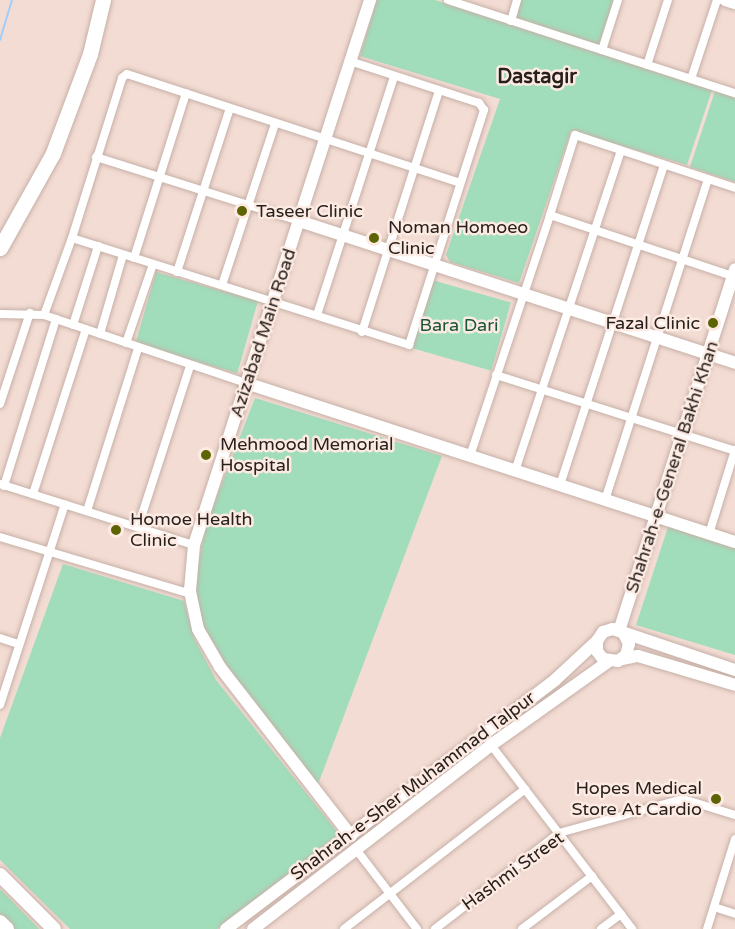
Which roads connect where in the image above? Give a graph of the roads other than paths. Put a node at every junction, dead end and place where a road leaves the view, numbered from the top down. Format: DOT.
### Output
graph roads {
  1 [pos="103,0"];
  2 [pos="370,0"];
  3 [pos="447,0"];
  4 [pos="517,0"];
  5 [pos="618,0"];
  6 [pos="668,0"];
  7 [pos="717,0"];
  8 [pos="725,0"];
  9 [pos="466,3"];
  10 [pos="735,3"];
  11 [pos="511,21"];
  12 [pos="602,50"];
  13 [pos="350,61"];
  14 [pos="647,64"];
  15 [pos="394,76"];
  16 [pos="691,79"];
  17 [pos="439,91"];
  18 [pos="186,93"];
  19 [pos="735,93"];
  20 [pos="230,108"];
  21 [pos="275,124"];
  22 [pos="325,141"];
  23 [pos="621,151"];
  24 [pos="368,154"];
  25 [pos="96,157"];
  26 [pos="664,165"];
  27 [pos="413,169"];
  28 [pos="162,179"];
  29 [pos="708,180"];
  30 [pos="460,183"];
  31 [pos="735,188"];
  32 [pos="203,192"];
  33 [pos="247,206"];
  34 [pos="550,215"];
  35 [pos="299,221"];
  36 [pos="595,228"];
  37 [pos="343,236"];
  38 [pos="72,238"];
  39 [pos="639,243"];
  40 [pos="99,246"];
  41 [pos="0,248"];
  42 [pos="389,251"];
  43 [pos="123,255"];
  44 [pos="134,258"];
  45 [pos="683,258"];
  46 [pos="153,264"];
  47 [pos="433,265"];
  48 [pos="177,272"];
  49 [pos="734,274"];
  50 [pos="222,285"];
  51 [pos="521,293"];
  52 [pos="273,302"];
  53 [pos="569,309"];
  54 [pos="30,313"];
  55 [pos="0,314"];
  56 [pos="44,315"];
  57 [pos="317,315"];
  58 [pos="56,320"];
  59 [pos="613,323"];
  60 [pos="73,325"];
  61 [pos="86,329"];
  62 [pos="362,332"];
  63 [pos="100,334"];
  64 [pos="657,337"];
  65 [pos="126,343"];
  66 [pos="138,348"];
  67 [pos="708,354"];
  68 [pos="735,363"];
  69 [pos="190,366"];
  70 [pos="496,375"];
  71 [pos="246,383"];
  72 [pos="542,390"];
  73 [pos="0,404"];
  74 [pos="586,404"];
  75 [pos="632,418"];
  76 [pos="682,434"];
  77 [pos="735,451"];
  78 [pos="470,456"];
  79 [pos="515,471"];
  80 [pos="2,485"];
  81 [pos="560,485"];
  82 [pos="33,494"];
  83 [pos="605,500"];
  84 [pos="65,504"];
  85 [pos="87,511"];
  86 [pos="656,516"];
  87 [pos="138,527"];
  88 [pos="710,534"];
  89 [pos="0,537"];
  90 [pos="735,542"];
  91 [pos="194,546"];
  92 [pos="50,555"];
  93 [pos="191,594"];
  94 [pos="621,632"];
  95 [pos="0,638"];
  96 [pos="597,641"];
  97 [pos="19,644"];
  98 [pos="622,659"];
  99 [pos="608,662"];
  100 [pos="735,670"];
  101 [pos="735,685"];
  102 [pos="0,705"];
  103 [pos="491,745"];
  104 [pos="525,789"];
  105 [pos="735,815"];
  106 [pos="559,833"];
  107 [pos="735,839"];
  108 [pos="353,842"];
  109 [pos="731,865"];
  110 [pos="0,875"];
  111 [pos="592,876"];
  112 [pos="390,893"];
  113 [pos="714,907"];
  114 [pos="621,914"];
  115 [pos="735,914"];
  116 [pos="0,922"];
  117 [pos="7,929"];
  118 [pos="54,929"];
  119 [pos="226,929"];
  120 [pos="253,929"];
  121 [pos="344,929"];
  122 [pos="417,929"];
  123 [pos="435,929"];
  124 [pos="522,929"];
  125 [pos="601,929"];
  126 [pos="632,929"];
  127 [pos="707,929"];
  1 -- 41 [label="highway"];
  2 -- 13 [label="street, Azizabad Main Road"];
  3 -- 9 [label="street"];
  4 -- 11 [label="street"];
  5 -- 12 [label="street"];
  6 -- 14 [label="street"];
  7 -- 16 [label="street"];
  8 -- 10 [label="street"];
  9 -- 11 [label="street"];
  11 -- 12 [label="street"];
  12 -- 14 [label="street"];
  13 -- 15 [label="street"];
  13 -- 22 [label="street, Azizabad Main Road"];
  14 -- 16 [label="street"];
  15 -- 17 [label="street"];
  15 -- 24 [label="street"];
  16 -- 19 [label="street"];
  17 -- 27 [label="street"];
  17 -- 30 [label="street"];
  18 -- 20 [label="street"];
  18 -- 25 [label="street"];
  18 -- 28 [label="street"];
  20 -- 21 [label="street"];
  20 -- 32 [label="street"];
  21 -- 22 [label="street"];
  21 -- 33 [label="street"];
  22 -- 24 [label="street"];
  22 -- 35 [label="street, Azizabad Main Road"];
  23 -- 26 [label="street"];
  23 -- 34 [label="street"];
  23 -- 36 [label="street"];
  24 -- 27 [label="street"];
  24 -- 37 [label="street"];
  25 -- 28 [label="street"];
  25 -- 38 [label="street"];
  26 -- 29 [label="street"];
  26 -- 39 [label="street"];
  27 -- 30 [label="street"];
  27 -- 42 [label="street"];
  28 -- 32 [label="street"];
  28 -- 44 [label="street"];
  29 -- 31 [label="street"];
  29 -- 45 [label="street"];
  30 -- 47 [label="street"];
  32 -- 33 [label="street"];
  32 -- 48 [label="street"];
  33 -- 35 [label="street"];
  33 -- 50 [label="street"];
  34 -- 36 [label="street"];
  34 -- 51 [label="street"];
  35 -- 37 [label="street"];
  35 -- 52 [label="street, Azizabad Main Road"];
  36 -- 39 [label="street"];
  36 -- 53 [label="street"];
  37 -- 42 [label="street"];
  37 -- 57 [label="street"];
  38 -- 40 [label="street"];
  38 -- 56 [label="street"];
  39 -- 45 [label="street"];
  39 -- 59 [label="street"];
  40 -- 43 [label="street"];
  40 -- 60 [label="street"];
  42 -- 47 [label="street"];
  42 -- 62 [label="street"];
  43 -- 44 [label="street"];
  43 -- 63 [label="street"];
  44 -- 46 [label="street"];
  45 -- 49 [label="street"];
  45 -- 64 [label="street"];
  46 -- 48 [label="street"];
  46 -- 65 [label="street"];
  47 -- 51 [label="street"];
  47 -- 62 [label="street"];
  48 -- 50 [label="street"];
  49 -- 67 [label="street, Shahrah-e-General Bakhi Khan"];
  50 -- 52 [label="street"];
  51 -- 53 [label="street"];
  51 -- 70 [label="street"];
  52 -- 57 [label="street"];
  52 -- 71 [label="street, Azizabad Main Road"];
  53 -- 59 [label="street"];
  53 -- 72 [label="street"];
  54 -- 55 [label="street"];
  54 -- 56 [label="street"];
  54 -- 73 [label="street"];
  56 -- 58 [label="street"];
  57 -- 62 [label="street"];
  58 -- 60 [label="street"];
  58 -- 80 [label="street"];
  59 -- 64 [label="street"];
  59 -- 74 [label="street"];
  60 -- 61 [label="street"];
  61 -- 63 [label="street"];
  61 -- 82 [label="street"];
  63 -- 65 [label="street"];
  64 -- 67 [label="street"];
  64 -- 75 [label="street"];
  65 -- 66 [label="street"];
  66 -- 69 [label="street"];
  66 -- 85 [label="street"];
  67 -- 68 [label="street"];
  67 -- 76 [label="street, Shahrah-e-General Bakhi Khan"];
  69 -- 71 [label="street"];
  69 -- 87 [label="street"];
  70 -- 72 [label="street"];
  70 -- 78 [label="street"];
  71 -- 78 [label="street"];
  71 -- 91 [label="street, Azizabad Main Road"];
  72 -- 74 [label="street"];
  72 -- 79 [label="street"];
  74 -- 75 [label="street"];
  74 -- 81 [label="street"];
  75 -- 76 [label="street"];
  75 -- 83 [label="street"];
  76 -- 77 [label="street"];
  76 -- 86 [label="street, Shahrah-e-General Bakhi Khan"];
  77 -- 88 [label="street"];
  78 -- 79 [label="street"];
  79 -- 81 [label="street"];
  80 -- 82 [label="street"];
  81 -- 83 [label="street"];
  82 -- 84 [label="street"];
  83 -- 86 [label="street"];
  84 -- 85 [label="street"];
  84 -- 92 [label="street"];
  85 -- 87 [label="street"];
  86 -- 88 [label="street"];
  86 -- 94 [label="street, Shahrah-e-General Bakhi Khan"];
  87 -- 91 [label="street"];
  88 -- 90 [label="street"];
  89 -- 92 [label="street"];
  91 -- 93 [label="street, Azizabad Main Road"];
  92 -- 93 [label="street"];
  92 -- 97 [label="street"];
  93 -- 108 [label="street, Azizabad Main Road"];
  94 -- 96 [label="street"];
  94 -- 98 [label="street"];
  94 -- 100 [label="street"];
  95 -- 97 [label="street"];
  96 -- 99 [label="street"];
  96 -- 108 [label="street, Shahrah-e-Sher Muhammad Talpur"];
  97 -- 102 [label="street"];
  98 -- 99 [label="street"];
  98 -- 101 [label="street"];
  99 -- 103 [label="street, Shahrah-e-Sher Muhammad Talpur"];
  103 -- 104 [label="street"];
  103 -- 108 [label="street, Shahrah-e-Sher Muhammad Talpur"];
  104 -- 106 [label="street"];
  104 -- 112 [label="street"];
  105 -- 106 [label="street, Hashmi Street"];
  106 -- 111 [label="street"];
  106 -- 123 [label="street, Hashmi Street"];
  107 -- 109 [label="street"];
  108 -- 112 [label="street"];
  108 -- 119 [label="street, Shahrah-e-Sher Muhammad Talpur"];
  108 -- 120 [label="street, Shahrah-e-Sher Muhammad Talpur"];
  109 -- 113 [label="street"];
  110 -- 118 [label="main road"];
  111 -- 114 [label="street"];
  111 -- 124 [label="street"];
  112 -- 121 [label="street"];
  112 -- 122 [label="street"];
  113 -- 115 [label="street"];
  113 -- 127 [label="street"];
  114 -- 125 [label="street"];
  114 -- 126 [label="street"];
  116 -- 117 [label="main road"];
}
